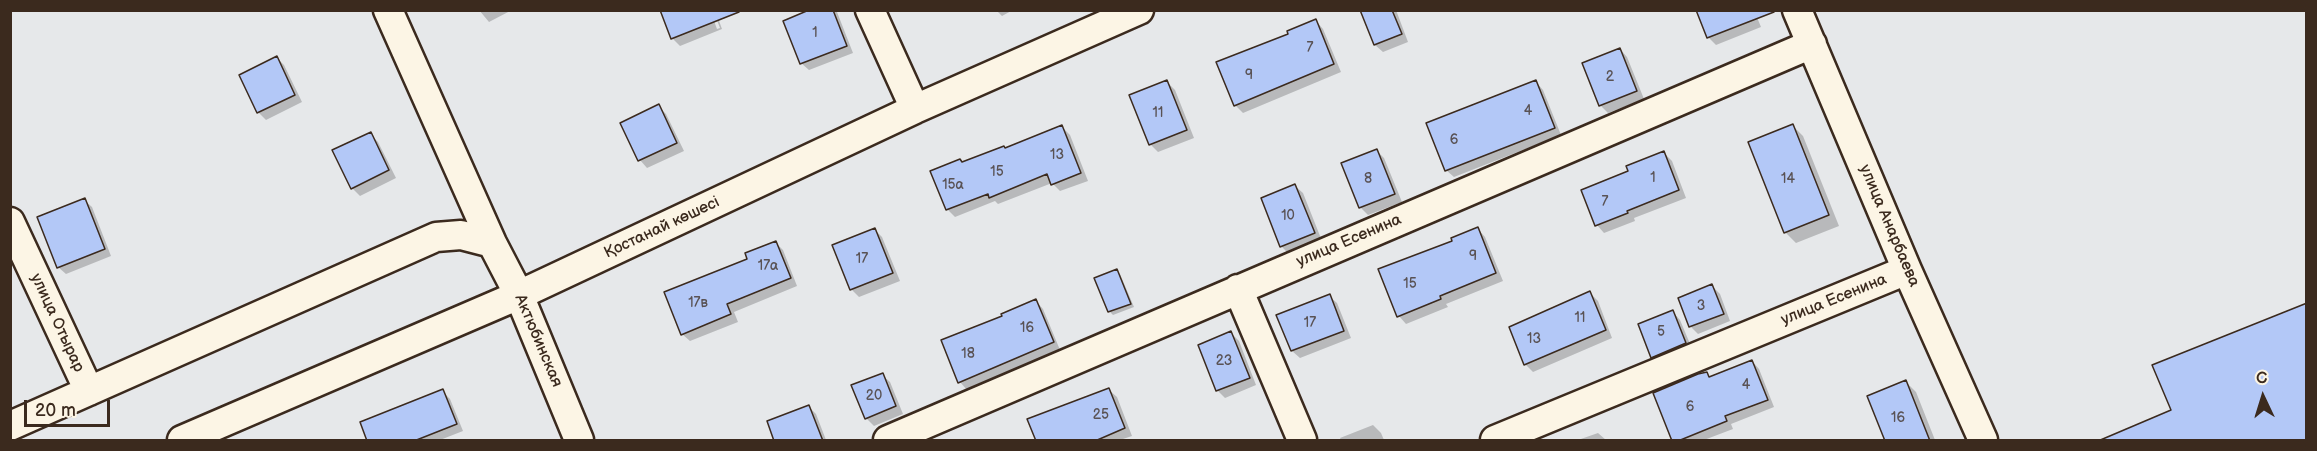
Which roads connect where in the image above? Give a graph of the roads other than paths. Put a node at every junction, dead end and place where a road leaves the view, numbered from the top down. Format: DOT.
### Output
graph roads {
  1 [pos="388,10"];
  2 [pos="870,10"];
  3 [pos="1139,10"];
  4 [pos="1797,10"];
  5 [pos="1812,44"];
  6 [pos="915,109"];
  7 [pos="10,222"];
  8 [pos="492,243"];
  9 [pos="1907,270"];
  10 [pos="1238,289"];
  11 [pos="519,295"];
  12 [pos="89,391"];
  13 [pos="10,426"];
  14 [pos="182,441"];
  15 [pos="579,441"];
  16 [pos="888,441"];
  17 [pos="1302,441"];
  18 [pos="1495,441"];
  19 [pos="1983,441"];
  1 -- 8 [label="street, Актюбинская"];
  2 -- 6 [label="street"];
  3 -- 6 [label="street, Қостанай көшесі"];
  4 -- 5 [label="street, улица Анарбаева"];
  5 -- 9 [label="street, улица Анарбаева"];
  5 -- 10 [label="street, улица Есенина"];
  6 -- 11 [label="street, Қостанай көшесі"];
  7 -- 12 [label="street, улица Отырар"];
  8 -- 11 [label="street, Актюбинская"];
  8 -- 12 [label="street"];
  9 -- 18 [label="street, улица Есенина"];
  9 -- 19 [label="street, улица Анарбаева"];
  10 -- 16 [label="street, улица Есенина"];
  10 -- 17 [label="street"];
  11 -- 14 [label="street, Қостанай көшесі"];
  11 -- 15 [label="street, Актюбинская"];
  12 -- 13 [label="street"];
}
